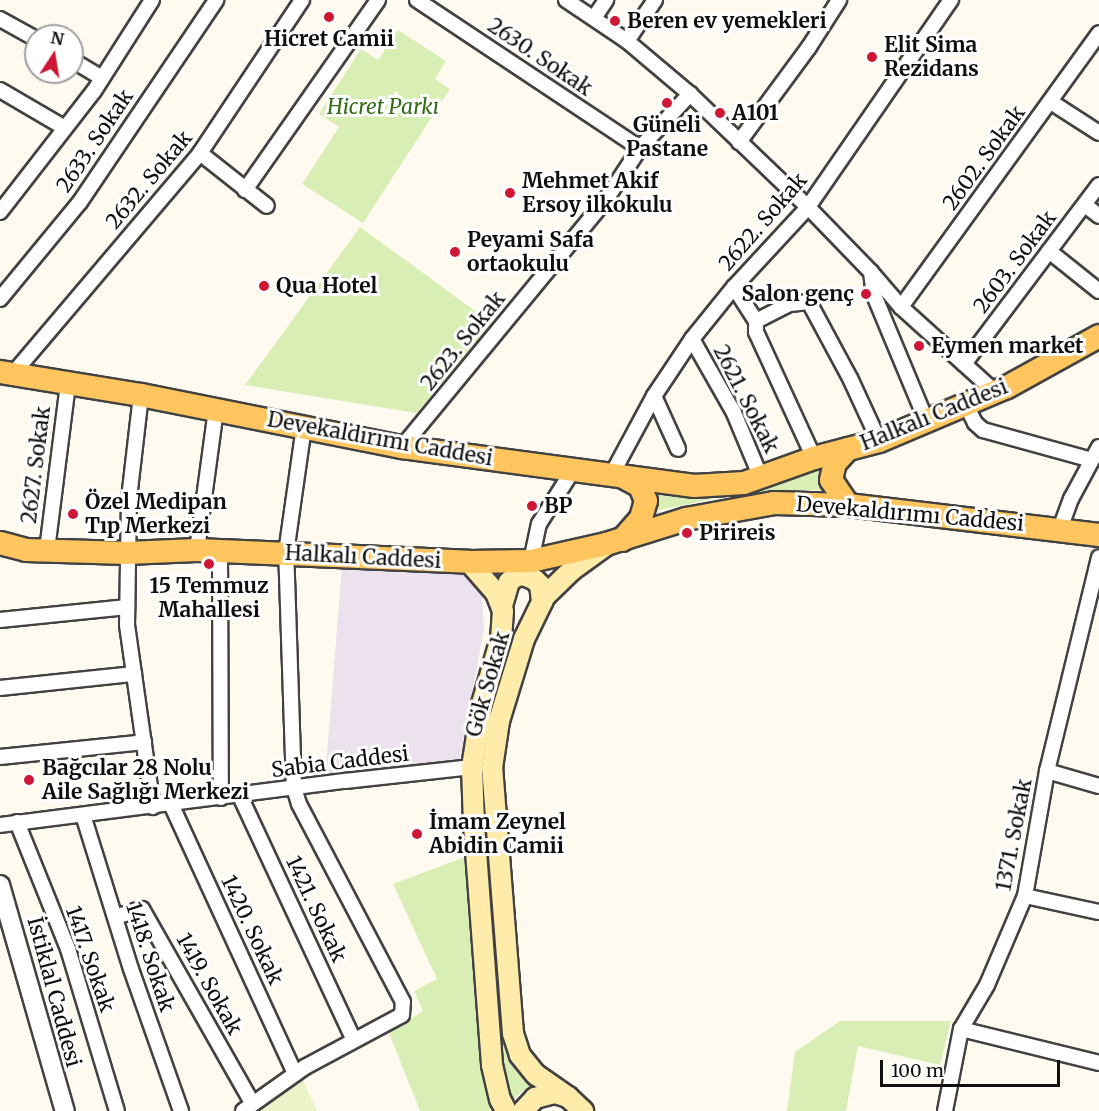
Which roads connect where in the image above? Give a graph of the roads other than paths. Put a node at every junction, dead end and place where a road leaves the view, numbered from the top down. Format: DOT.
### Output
graph roads {
  1 [pos="152,0"];
  2 [pos="216,0"];
  3 [pos="302,0"];
  4 [pos="378,0"];
  5 [pos="417,0"];
  6 [pos="566,0"];
  7 [pos="606,0"];
  8 [pos="655,0"];
  9 [pos="839,0"];
  10 [pos="951,0"];
  11 [pos="594,18"];
  12 [pos="0,19"];
  13 [pos="24,32"];
  14 [pos="1099,33"];
  15 [pos="627,41"];
  16 [pos="84,67"];
  17 [pos="102,78"];
  18 [pos="0,90"];
  19 [pos="690,94"];
  20 [pos="1051,102"];
  21 [pos="65,128"];
  22 [pos="1099,133"];
  23 [pos="739,142"];
  24 [pos="640,148"];
  25 [pos="200,153"];
  26 [pos="1099,185"];
  27 [pos="245,190"];
  28 [pos="1085,204"];
  29 [pos="267,206"];
  30 [pos="808,207"];
  31 [pos="0,212"];
  32 [pos="1099,216"];
  33 [pos="1049,251"];
  34 [pos="871,272"];
  35 [pos="734,287"];
  36 [pos="1099,291"];
  37 [pos="0,299"];
  38 [pos="901,307"];
  39 [pos="756,321"];
  40 [pos="1099,336"];
  41 [pos="692,339"];
  42 [pos="964,364"];
  43 [pos="6,373"];
  44 [pos="68,384"];
  45 [pos="994,392"];
  46 [pos="141,395"];
  47 [pos="654,396"];
  48 [pos="966,405"];
  49 [pos="216,410"];
  50 [pos="926,420"];
  51 [pos="304,426"];
  52 [pos="879,441"];
  53 [pos="402,447"];
  54 [pos="1099,447"];
  55 [pos="678,449"];
  56 [pos="848,449"];
  57 [pos="814,458"];
  58 [pos="1092,460"];
  59 [pos="573,470"];
  60 [pos="615,475"];
  61 [pos="761,478"];
  62 [pos="848,505"];
  63 [pos="720,511"];
  64 [pos="1060,529"];
  65 [pos="1099,535"];
  66 [pos="614,542"];
  67 [pos="0,543"];
  68 [pos="47,550"];
  69 [pos="197,550"];
  70 [pos="220,551"];
  71 [pos="127,552"];
  72 [pos="286,553"];
  73 [pos="1099,557"];
  74 [pos="531,561"];
  75 [pos="469,562"];
  76 [pos="542,602"];
  77 [pos="502,606"];
  78 [pos="127,607"];
  79 [pos="0,620"];
  80 [pos="134,674"];
  81 [pos="0,688"];
  82 [pos="144,742"];
  83 [pos="0,757"];
  84 [pos="472,767"];
  85 [pos="1047,771"];
  86 [pos="1099,786"];
  87 [pos="294,788"];
  88 [pos="240,796"];
  89 [pos="221,798"];
  90 [pos="171,804"];
  91 [pos="153,807"];
  92 [pos="83,815"];
  93 [pos="17,822"];
  94 [pos="0,825"];
  95 [pos="0,885"];
  96 [pos="1025,896"];
  97 [pos="1099,912"];
  98 [pos="115,917"];
  99 [pos="502,919"];
  100 [pos="482,921"];
  101 [pos="961,1029"];
  102 [pos="354,1040"];
  103 [pos="1099,1063"];
  104 [pos="295,1074"];
  105 [pos="579,1107"];
  106 [pos="248,1108"];
  107 [pos="64,1111"];
  108 [pos="117,1111"];
  109 [pos="181,1111"];
  110 [pos="506,1111"];
  111 [pos="524,1111"];
  112 [pos="945,1111"];
  1 -- 17 [label="street"];
  2 -- 37 [label="street, 2633. Sokak"];
  3 -- 25 [label="street, 2632. Sokak"];
  4 -- 27 [label="street"];
  5 -- 24 [label="street, 2630. Sokak"];
  6 -- 11 [label="street"];
  7 -- 11 [label="street"];
  8 -- 15 [label="street"];
  9 -- 23 [label="street"];
  10 -- 30 [label="street, 2622. Sokak"];
  11 -- 15 [label="street"];
  12 -- 13 [label="street"];
  14 -- 20 [label="street, 2602. Sokak"];
  15 -- 19 [label="street"];
  16 -- 17 [label="street"];
  17 -- 21 [label="street"];
  18 -- 21 [label="street"];
  19 -- 23 [label="street"];
  19 -- 24 [label="street, 2623. Sokak"];
  20 -- 22 [label="street"];
  20 -- 38 [label="street, 2602. Sokak"];
  21 -- 31 [label="street"];
  23 -- 30 [label="street"];
  24 -- 53 [label="street, 2623. Sokak"];
  25 -- 27 [label="street"];
  25 -- 43 [label="street, 2632. Sokak"];
  26 -- 28 [label="street, 2603. Sokak"];
  27 -- 29 [label="street"];
  28 -- 32 [label="street"];
  28 -- 33 [label="street, 2603. Sokak"];
  30 -- 34 [label="street"];
  30 -- 35 [label="street, 2622. Sokak"];
  33 -- 36 [label="street"];
  33 -- 42 [label="street, 2603. Sokak"];
  34 -- 38 [label="street"];
  34 -- 50 [label="street"];
  35 -- 39 [label="street"];
  35 -- 41 [label="street, 2622. Sokak"];
  38 -- 42 [label="street"];
  39 -- 52 [label="street"];
  39 -- 57 [label="street"];
  40 -- 45 [label="main road, Halkalı Caddesi"];
  41 -- 47 [label="street, 2622. Sokak"];
  41 -- 61 [label="street, 2621. Sokak"];
  42 -- 45 [label="street"];
  43 -- 44 [label="main road, Devekaldırımı Caddesi"];
  44 -- 46 [label="main road, Devekaldırımı Caddesi"];
  44 -- 68 [label="street, 2627. Sokak"];
  45 -- 48 [label="main road, Halkalı Caddesi"];
  46 -- 49 [label="main road, Devekaldırımı Caddesi"];
  46 -- 71 [label="street"];
  47 -- 55 [label="street"];
  47 -- 60 [label="street, 2622. Sokak"];
  48 -- 50 [label="main road, Halkalı Caddesi"];
  48 -- 58 [label="street"];
  49 -- 51 [label="main road, Devekaldırımı Caddesi"];
  49 -- 69 [label="street"];
  50 -- 52 [label="main road, Halkalı Caddesi"];
  51 -- 53 [label="main road, Devekaldırımı Caddesi"];
  51 -- 72 [label="street"];
  52 -- 56 [label="main road, Halkalı Caddesi"];
  53 -- 59 [label="main road, Devekaldırımı Caddesi"];
  54 -- 58 [label="street"];
  56 -- 57 [label="main road, Halkalı Caddesi"];
  56 -- 62 [label="main road"];
  57 -- 61 [label="main road, Halkalı Caddesi"];
  58 -- 64 [label="street"];
  59 -- 60 [label="main road, Devekaldırımı Caddesi"];
  59 -- 74 [label="street"];
  60 -- 61 [label="main road, Devekaldırımı Caddesi"];
  60 -- 66 [label="main road"];
  62 -- 63 [label="main road, Devekaldırımı Caddesi"];
  62 -- 64 [label="main road, Devekaldırımı Caddesi"];
  63 -- 66 [label="main road, Halkalı Caddesi"];
  64 -- 65 [label="main road, Devekaldırımı Caddesi"];
  66 -- 74 [label="main road, Halkalı Caddesi"];
  66 -- 76 [label="main road, Gök Sokak"];
  67 -- 68 [label="main road, Halkalı Caddesi"];
  68 -- 71 [label="main road, Halkalı Caddesi"];
  69 -- 70 [label="main road, Halkalı Caddesi"];
  69 -- 71 [label="main road, Halkalı Caddesi"];
  70 -- 72 [label="main road, Halkalı Caddesi"];
  70 -- 89 [label="street"];
  71 -- 78 [label="street"];
  72 -- 75 [label="main road, Halkalı Caddesi"];
  72 -- 87 [label="street"];
  73 -- 85 [label="street, 1371. Sokak"];
  74 -- 75 [label="main road, Halkalı Caddesi"];
  75 -- 77 [label="main road, Gök Sokak"];
  76 -- 77 [label="main road"];
  76 -- 99 [label="main road, Gök Sokak"];
  77 -- 84 [label="main road, Gök Sokak"];
  78 -- 79 [label="street"];
  78 -- 80 [label="street"];
  80 -- 81 [label="street"];
  80 -- 82 [label="street"];
  82 -- 83 [label="street"];
  82 -- 91 [label="street"];
  84 -- 87 [label="street, Sabia Caddesi"];
  84 -- 100 [label="main road, Gök Sokak"];
  85 -- 86 [label="street"];
  85 -- 96 [label="street, 1371. Sokak"];
  87 -- 88 [label="street, Sabia Caddesi"];
  87 -- 102 [label="street"];
  88 -- 89 [label="street, Sabia Caddesi"];
  88 -- 102 [label="street, 1421. Sokak"];
  89 -- 90 [label="street, Sabia Caddesi"];
  90 -- 91 [label="street, Sabia Caddesi"];
  90 -- 104 [label="street, 1420. Sokak"];
  91 -- 92 [label="street, Sabia Caddesi"];
  92 -- 93 [label="street, Sabia Caddesi"];
  92 -- 98 [label="street, 1418. Sokak"];
  93 -- 94 [label="street, Sabia Caddesi"];
  93 -- 108 [label="street, 1417. Sokak"];
  95 -- 107 [label="street, İstiklal Caddesi"];
  96 -- 97 [label="street"];
  96 -- 101 [label="street, 1371. Sokak"];
  98 -- 106 [label="street, 1419. Sokak"];
  98 -- 109 [label="street, 1418. Sokak"];
  99 -- 100 [label="main road"];
  99 -- 105 [label="main road, Gök Sokak"];
  100 -- 110 [label="main road, Gök Sokak"];
  101 -- 103 [label="street"];
  101 -- 112 [label="street, 1371. Sokak"];
  102 -- 104 [label="street"];
  104 -- 106 [label="street"];
  105 -- 111 [label="main road"];
}
